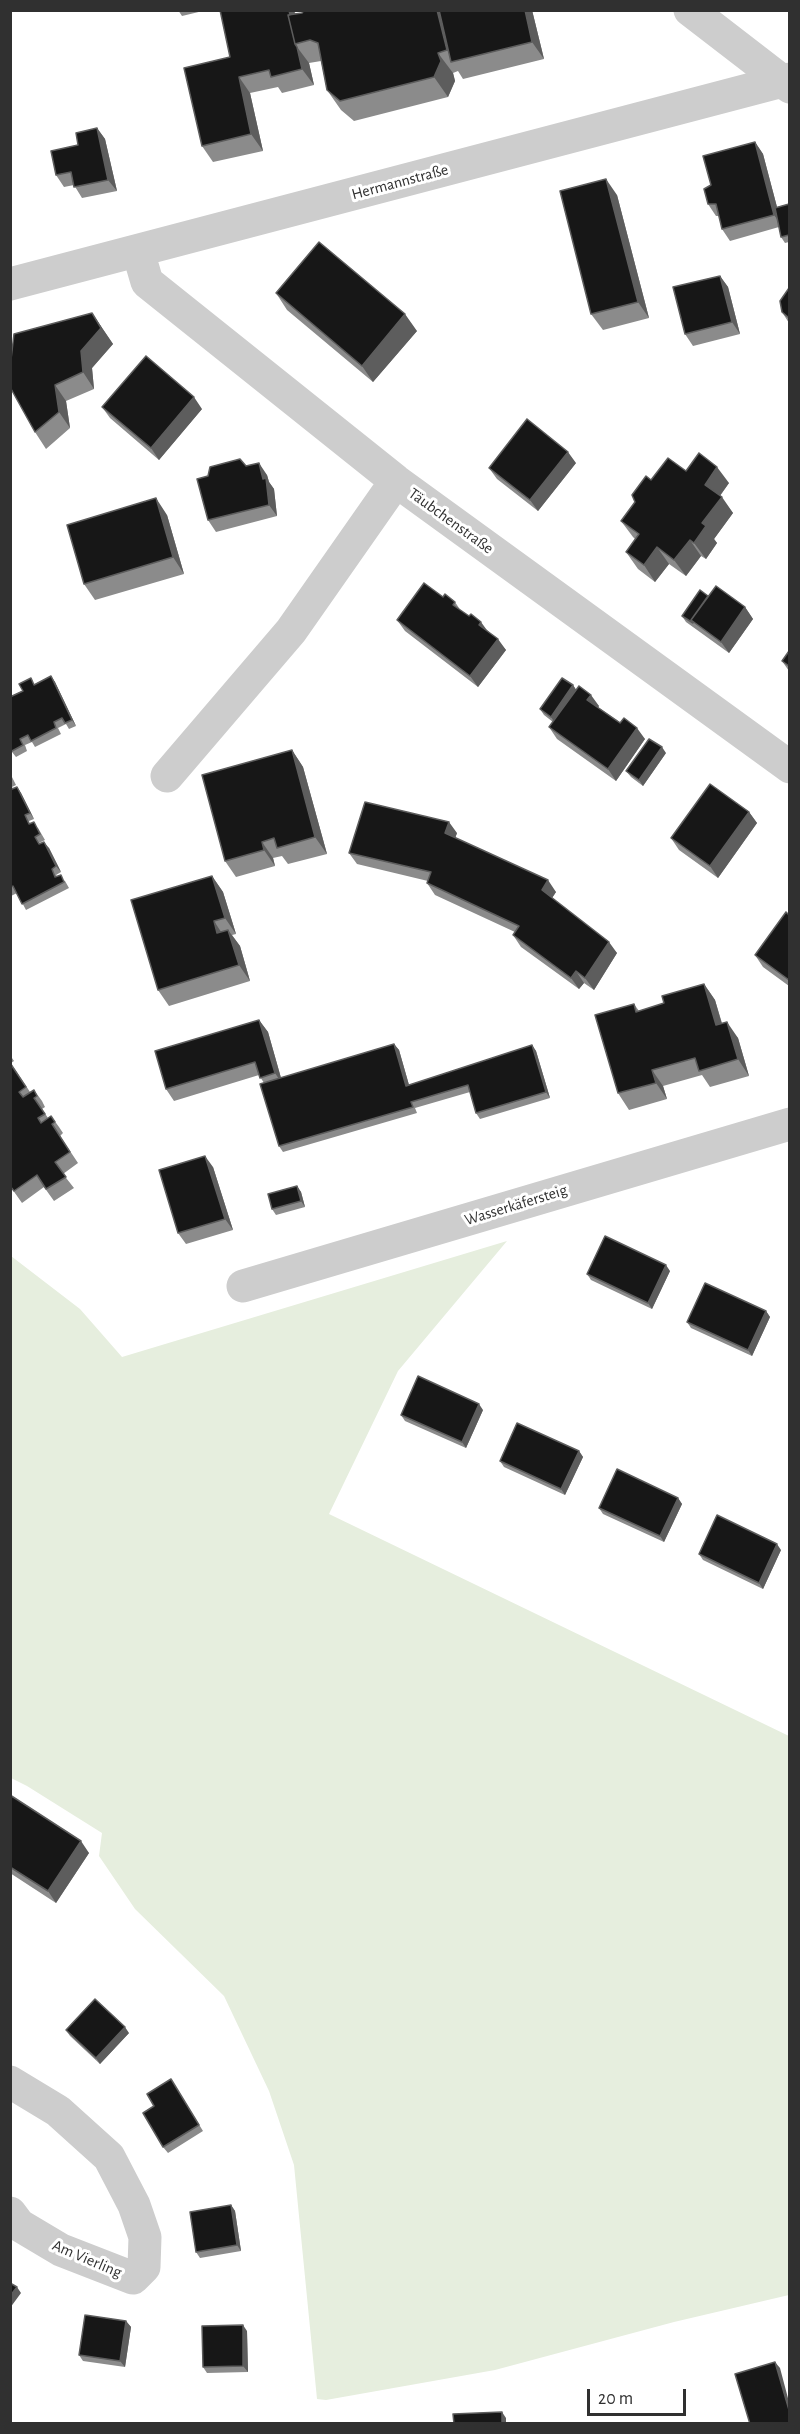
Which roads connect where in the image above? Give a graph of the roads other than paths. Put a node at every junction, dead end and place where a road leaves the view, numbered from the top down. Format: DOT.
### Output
graph roads {
  1 [pos="690,10"];
  2 [pos="787,82"];
  3 [pos="138,251"];
  4 [pos="10,284"];
  5 [pos="396,481"];
  6 [pos="789,767"];
  7 [pos="167,776"];
  8 [pos="789,1124"];
  9 [pos="243,1286"];
  10 [pos="10,2082"];
  11 [pos="10,2212"];
  1 -- 2 [label="street"];
  2 -- 3 [label="street, Hermannstraße"];
  3 -- 4 [label="street, Hermannstraße"];
  3 -- 5 [label="street, Täubchenstraße"];
  5 -- 6 [label="street, Täubchenstraße"];
  5 -- 7 [label="street"];
  8 -- 9 [label="street, Wasserkäfersteig"];
  10 -- 11 [label="street, Am Vierling"];
}
